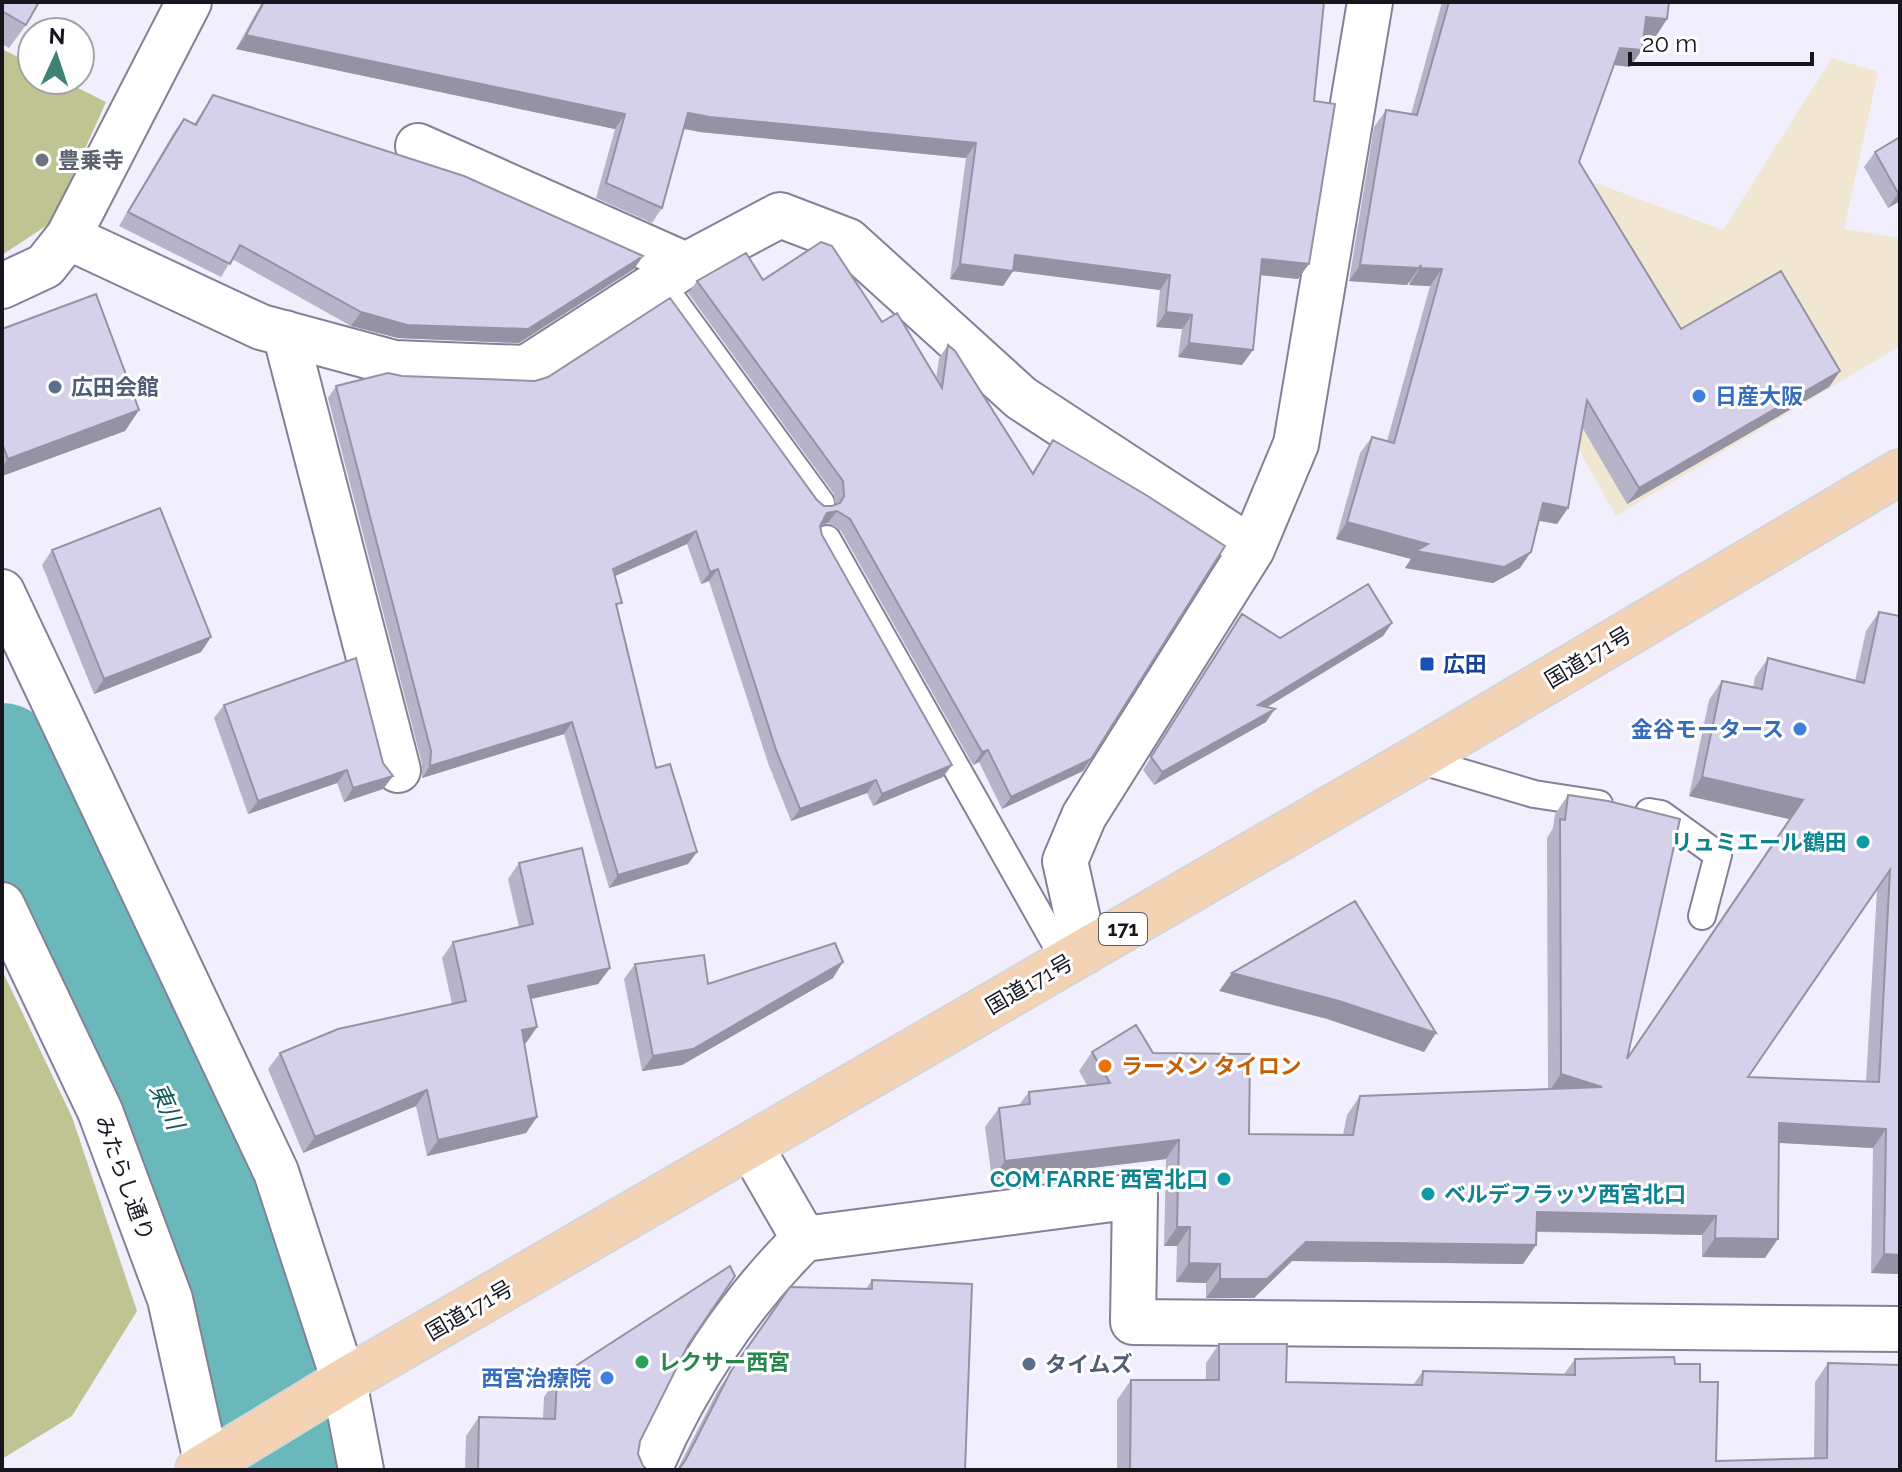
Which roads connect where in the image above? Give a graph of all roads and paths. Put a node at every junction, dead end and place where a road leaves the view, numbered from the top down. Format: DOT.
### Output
graph roads {
  1 [pos="189,2"];
  2 [pos="1370,2"];
  3 [pos="418,146"];
  4 [pos="68,237"];
  5 [pos="673,273"];
  6 [pos="2,286"];
  7 [pos="285,333"];
  8 [pos="1900,472"];
  9 [pos="821,503"];
  10 [pos="827,539"];
  11 [pos="1252,549"];
  12 [pos="2,592"];
  13 [pos="1416,759"];
  14 [pos="398,770"];
  15 [pos="2,905"];
  16 [pos="1702,916"];
  17 [pos="1075,957"];
  18 [pos="751,1147"];
  19 [pos="804,1239"];
  20 [pos="1900,1329"];
  21 [pos="335,1387"];
  22 [pos="211,1464"];
  23 [pos="361,1470"];
  24 [pos="649,1470"];
  1 -- 4 [label="street"];
  2 -- 11 [label="street"];
  3 -- 5 [label="street"];
  4 -- 6 [label="street"];
  4 -- 7 [label="street"];
  5 -- 7 [label="street"];
  5 -- 9 [label="lane"];
  5 -- 11 [label="street"];
  7 -- 14 [label="street"];
  8 -- 13 [label="highway, 国道171号 / 171"];
  10 -- 17 [label="lane"];
  11 -- 17 [label="street"];
  12 -- 21 [label="street"];
  13 -- 16 [label="lane"];
  13 -- 17 [label="highway, 国道171号 / 171"];
  15 -- 22 [label="street, みたらし通り"];
  17 -- 18 [label="highway, 国道171号 / 171"];
  18 -- 19 [label="street"];
  18 -- 21 [label="highway, 国道171号 / 171"];
  19 -- 20 [label="street"];
  19 -- 24 [label="street"];
  21 -- 22 [label="highway, 国道171号 / 171"];
  21 -- 23 [label="street"];
}
